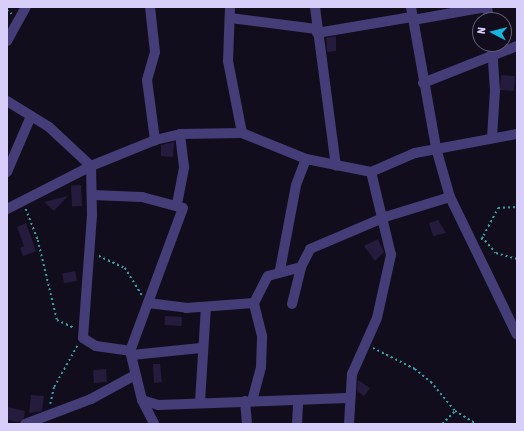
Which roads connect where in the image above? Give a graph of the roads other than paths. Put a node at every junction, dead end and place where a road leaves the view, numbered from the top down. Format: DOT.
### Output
graph roads {
  1 [pos="26,7"];
  2 [pos="150,7"];
  3 [pos="230,7"];
  4 [pos="315,7"];
  5 [pos="486,7"];
  6 [pos="412,15"];
  7 [pos="230,18"];
  8 [pos="316,31"];
  9 [pos="7,41"];
  10 [pos="517,46"];
  11 [pos="493,52"];
  12 [pos="494,57"];
  13 [pos="423,83"];
  14 [pos="7,101"];
  15 [pos="30,116"];
  16 [pos="242,133"];
  17 [pos="180,134"];
  18 [pos="517,134"];
  19 [pos="492,136"];
  20 [pos="155,140"];
  21 [pos="436,148"];
  22 [pos="306,159"];
  23 [pos="91,166"];
  24 [pos="336,166"];
  25 [pos="7,172"];
  26 [pos="371,172"];
  27 [pos="92,195"];
  28 [pos="450,197"];
  29 [pos="176,204"];
  30 [pos="7,209"];
  31 [pos="385,217"];
  32 [pos="301,267"];
  33 [pos="280,270"];
  34 [pos="148,303"];
  35 [pos="254,303"];
  36 [pos="292,304"];
  37 [pos="206,307"];
  38 [pos="517,335"];
  39 [pos="201,348"];
  40 [pos="131,353"];
  41 [pos="135,375"];
  42 [pos="348,398"];
  43 [pos="142,400"];
  44 [pos="249,401"];
  45 [pos="200,402"];
  46 [pos="298,402"];
  47 [pos="25,424"];
  48 [pos="154,424"];
  49 [pos="247,424"];
  50 [pos="297,424"];
  51 [pos="349,424"];
  1 -- 9 [label="street"];
  2 -- 20 [label="street"];
  3 -- 7 [label="street"];
  4 -- 8 [label="street"];
  5 -- 6 [label="street"];
  6 -- 8 [label="street"];
  6 -- 13 [label="street"];
  7 -- 8 [label="street"];
  7 -- 16 [label="street"];
  8 -- 24 [label="street"];
  10 -- 12 [label="street"];
  11 -- 12 [label="street"];
  12 -- 13 [label="street"];
  12 -- 19 [label="street"];
  13 -- 21 [label="street"];
  14 -- 15 [label="street"];
  15 -- 23 [label="street"];
  15 -- 25 [label="street"];
  16 -- 17 [label="street"];
  16 -- 22 [label="street"];
  17 -- 20 [label="street"];
  17 -- 29 [label="street"];
  18 -- 19 [label="street"];
  19 -- 21 [label="street"];
  20 -- 23 [label="street"];
  21 -- 26 [label="street"];
  21 -- 28 [label="street"];
  22 -- 24 [label="street"];
  22 -- 33 [label="street"];
  23 -- 27 [label="street"];
  23 -- 30 [label="street"];
  24 -- 26 [label="street"];
  26 -- 31 [label="street"];
  27 -- 29 [label="street"];
  27 -- 40 [label="street"];
  28 -- 31 [label="street"];
  28 -- 38 [label="street"];
  29 -- 34 [label="street"];
  31 -- 32 [label="street"];
  31 -- 42 [label="street"];
  32 -- 33 [label="street"];
  32 -- 36 [label="street"];
  33 -- 35 [label="street"];
  34 -- 37 [label="street"];
  34 -- 40 [label="street"];
  35 -- 37 [label="street"];
  35 -- 44 [label="street"];
  37 -- 39 [label="street"];
  39 -- 40 [label="street"];
  39 -- 45 [label="street"];
  40 -- 41 [label="street"];
  41 -- 43 [label="street"];
  41 -- 47 [label="street"];
  42 -- 46 [label="street"];
  42 -- 51 [label="street"];
  43 -- 45 [label="street"];
  43 -- 48 [label="street"];
  44 -- 45 [label="street"];
  44 -- 46 [label="street"];
  44 -- 49 [label="street"];
  46 -- 50 [label="street"];
}
